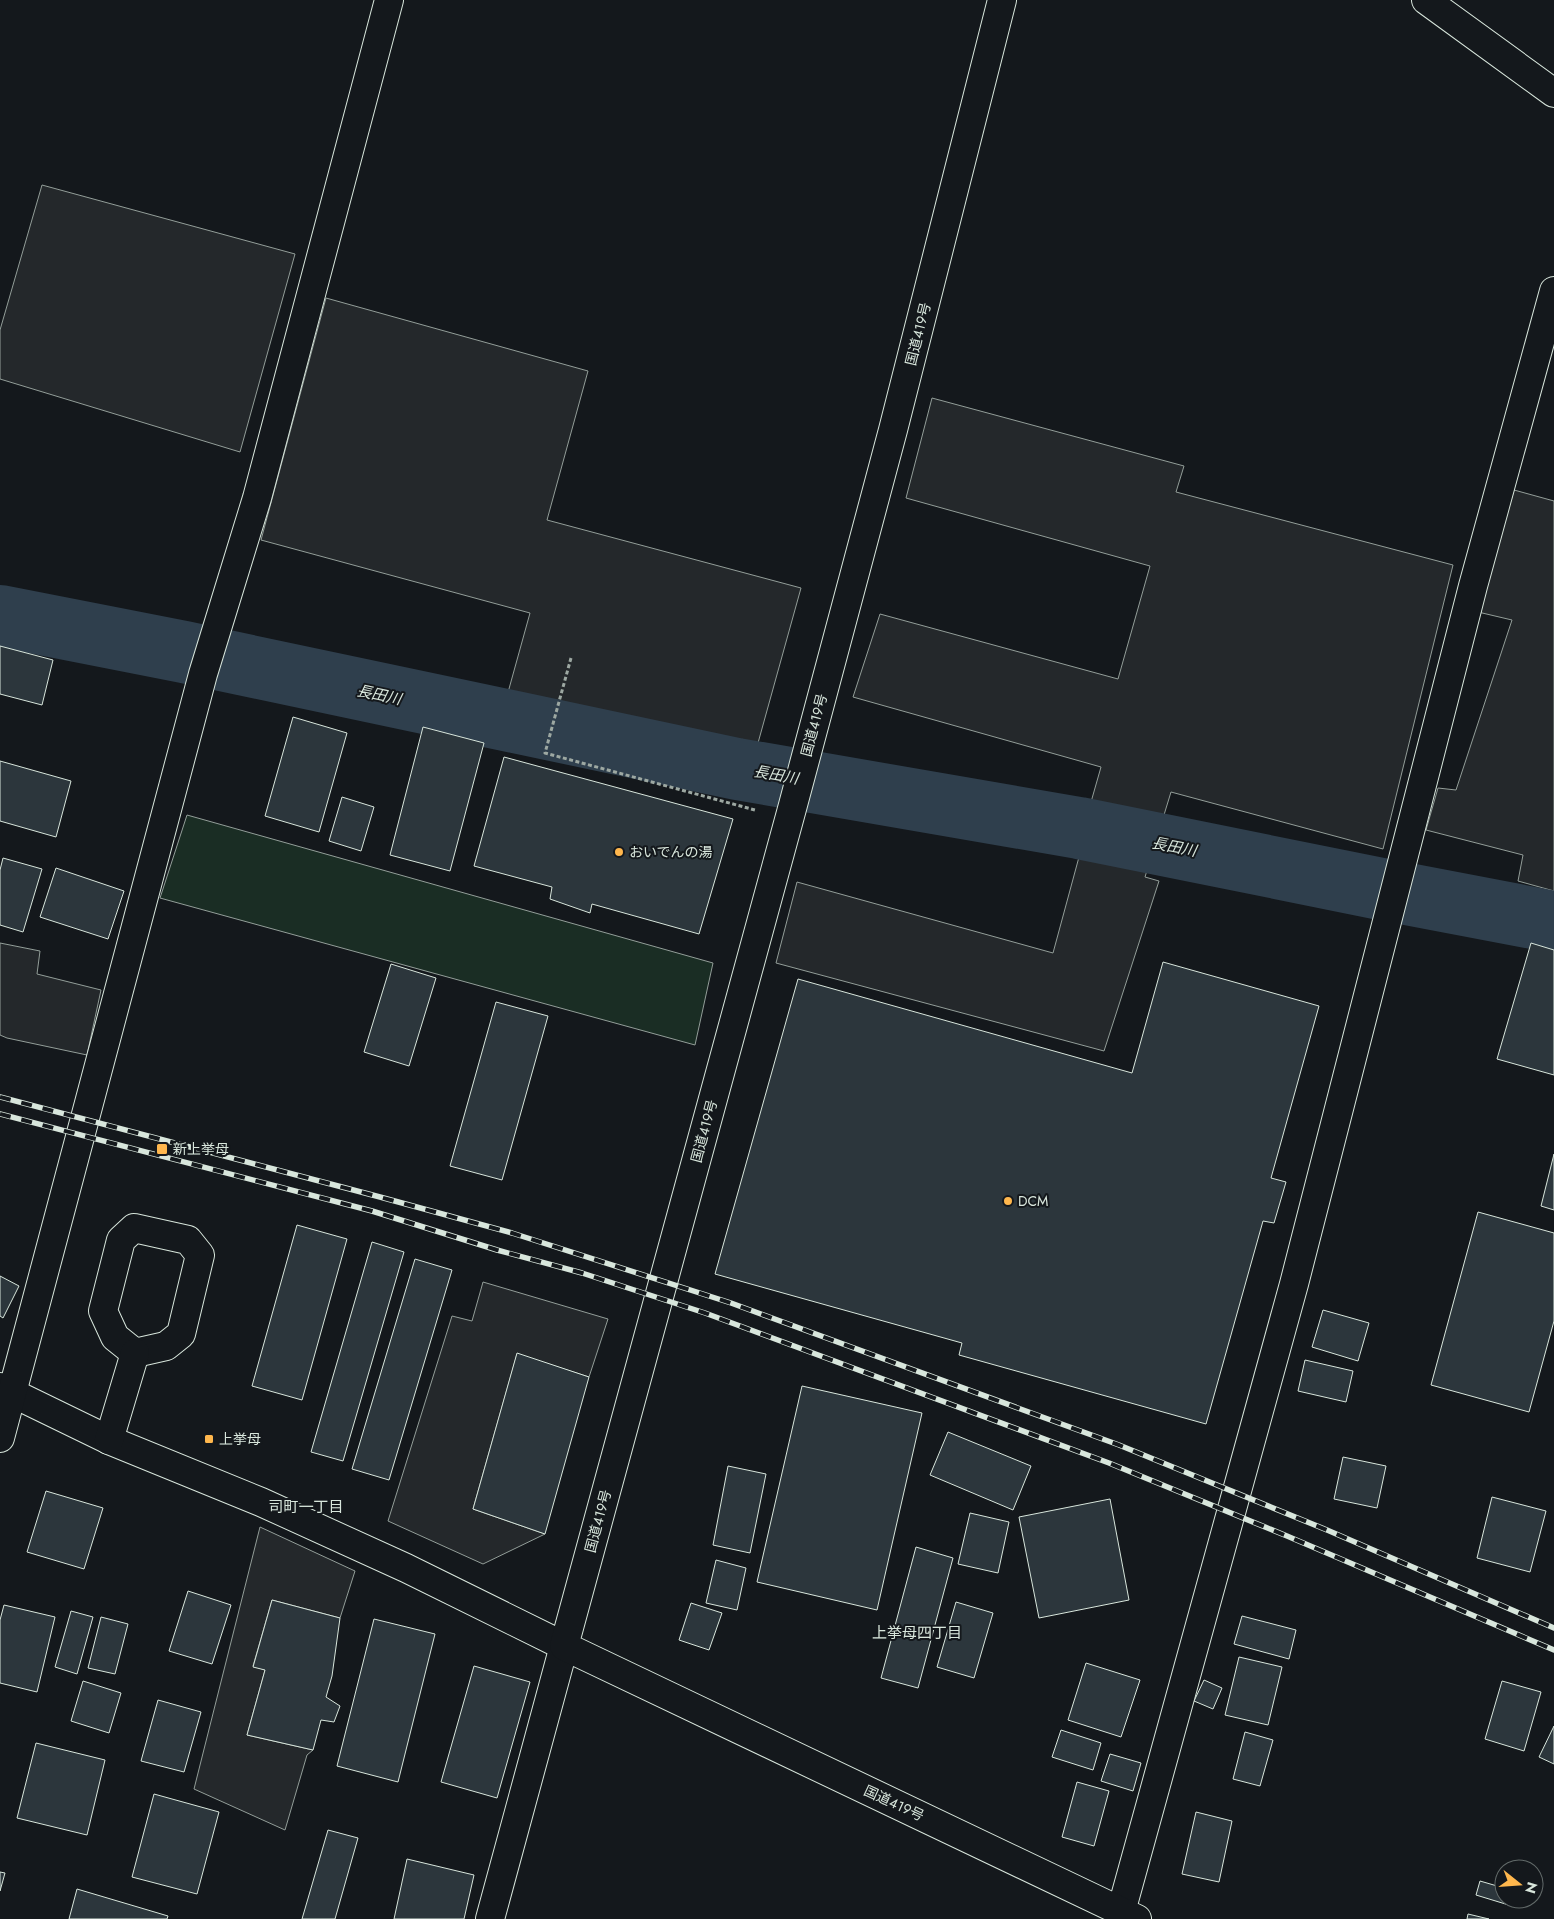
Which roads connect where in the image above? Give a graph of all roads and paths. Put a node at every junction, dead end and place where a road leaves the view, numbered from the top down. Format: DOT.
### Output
graph roads {
  1 [pos="389,0"];
  2 [pos="1002,0"];
  3 [pos="1426,0"];
  4 [pos="1554,93"];
  5 [pos="1554,291"];
  6 [pos="571,658"];
  7 [pos="755,810"];
  8 [pos="135,1352"];
  9 [pos="6,1390"];
  10 [pos="0,1438"];
  11 [pos="109,1440"];
  12 [pos="564,1646"];
  13 [pos="1126,1916"];
  14 [pos="490,1919"];
  1 -- 9 [label="main road"];
  2 -- 12 [label="main road, 国道419号"];
  3 -- 4 [label="main road"];
  5 -- 13 [label="main road"];
  6 -- 7 [label="path"];
  8 -- 8 [label="main road"];
  8 -- 11 [label="main road"];
  9 -- 10 [label="main road"];
  9 -- 11 [label="main road"];
  11 -- 12 [label="main road"];
  12 -- 13 [label="main road, 国道419号"];
  12 -- 14 [label="main road"];
}
